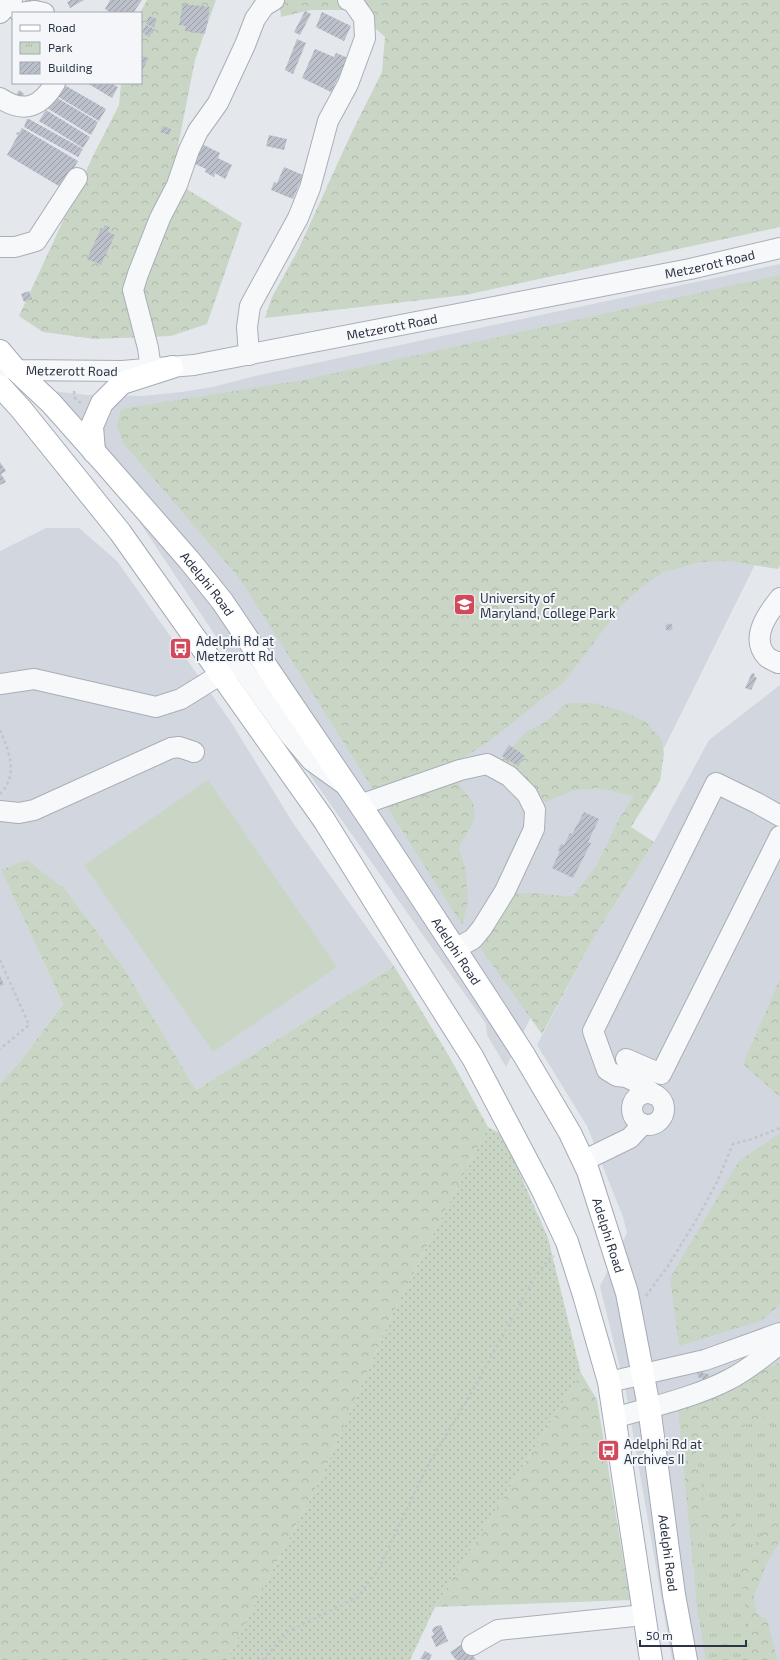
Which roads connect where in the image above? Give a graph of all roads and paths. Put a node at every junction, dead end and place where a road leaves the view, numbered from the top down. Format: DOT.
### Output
graph roads {
  1 [pos="12,0"];
  2 [pos="274,0"];
  3 [pos="348,0"];
  4 [pos="28,12"];
  5 [pos="40,12"];
  6 [pos="12,14"];
  7 [pos="0,15"];
  8 [pos="55,84"];
  9 [pos="0,98"];
  10 [pos="77,178"];
  11 [pos="0,247"];
  12 [pos="780,248"];
  13 [pos="0,351"];
  14 [pos="249,355"];
  15 [pos="8,368"];
  16 [pos="161,368"];
  17 [pos="0,386"];
  18 [pos="74,391"];
  19 [pos="71,398"];
  20 [pos="94,452"];
  21 [pos="780,598"];
  22 [pos="780,662"];
  23 [pos="221,674"];
  24 [pos="0,684"];
  25 [pos="0,730"];
  26 [pos="194,752"];
  27 [pos="348,788"];
  28 [pos="0,795"];
  29 [pos="360,805"];
  30 [pos="0,811"];
  31 [pos="780,816"];
  32 [pos="780,836"];
  33 [pos="455,949"];
  34 [pos="0,960"];
  35 [pos="0,1049"];
  36 [pos="622,1068"];
  37 [pos="645,1096"];
  38 [pos="644,1124"];
  39 [pos="780,1128"];
  40 [pos="583,1162"];
  41 [pos="569,1248"];
  42 [pos="631,1313"];
  43 [pos="780,1333"];
  44 [pos="780,1344"];
  45 [pos="642,1376"];
  46 [pos="609,1382"];
  47 [pos="649,1407"];
  48 [pos="614,1418"];
  49 [pos="644,1615"];
  50 [pos="472,1645"];
  51 [pos="263,1660"];
  52 [pos="651,1660"];
  53 [pos="686,1660"];
  1 -- 7 [label="street"];
  2 -- 16 [label="street"];
  3 -- 14 [label="street"];
  4 -- 5 [label="street"];
  6 -- 7 [label="street"];
  8 -- 9 [label="street"];
  10 -- 11 [label="street"];
  12 -- 14 [label="street, Metzerott Road"];
  13 -- 15 [label="main road, Adelphi Road"];
  14 -- 16 [label="street, Metzerott Road"];
  15 -- 16 [label="street, Metzerott Road"];
  15 -- 20 [label="main road, Adelphi Road"];
  16 -- 20 [label="main road"];
  17 -- 23 [label="main road"];
  18 -- 19 [label="path"];
  20 -- 27 [label="main road, Adelphi Road"];
  21 -- 22 [label="street"];
  23 -- 24 [label="street"];
  23 -- 27 [label="street"];
  23 -- 41 [label="main road"];
  25 -- 28 [label="path"];
  26 -- 30 [label="street"];
  27 -- 29 [label="main road, Adelphi Road"];
  29 -- 33 [label="main road, Adelphi Road"];
  29 -- 33 [label="street"];
  31 -- 36 [label="street"];
  32 -- 36 [label="street"];
  33 -- 40 [label="main road, Adelphi Road"];
  34 -- 35 [label="path"];
  36 -- 37 [label="street"];
  37 -- 38 [label="street"];
  37 -- 38 [label="street"];
  38 -- 40 [label="street"];
  39 -- 42 [label="path"];
  40 -- 42 [label="main road, Adelphi Road"];
  41 -- 46 [label="main road"];
  41 -- 51 [label="path"];
  42 -- 45 [label="main road, Adelphi Road"];
  43 -- 45 [label="street"];
  44 -- 47 [label="street"];
  45 -- 46 [label="street"];
  45 -- 47 [label="main road, Adelphi Road"];
  46 -- 48 [label="main road"];
  47 -- 48 [label="street"];
  47 -- 53 [label="main road, Adelphi Road"];
  48 -- 49 [label="main road"];
  49 -- 50 [label="street"];
  49 -- 52 [label="main road"];
}
